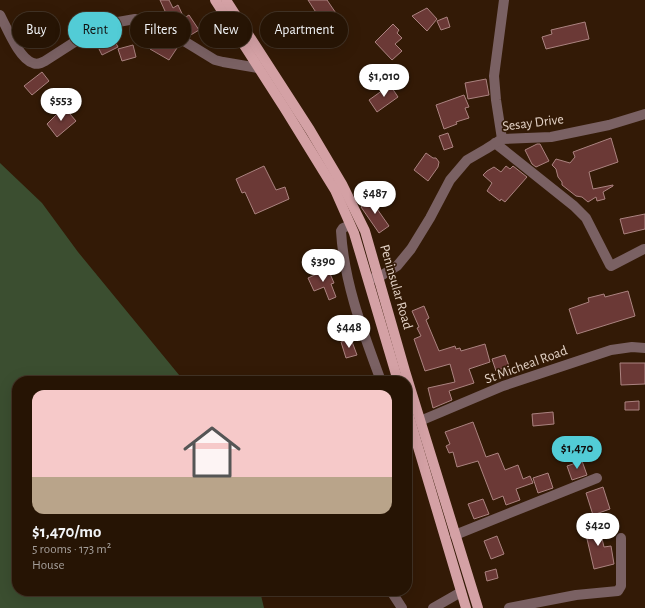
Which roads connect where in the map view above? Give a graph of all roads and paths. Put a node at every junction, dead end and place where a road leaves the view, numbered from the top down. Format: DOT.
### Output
graph roads {
  1 [pos="215,0"];
  2 [pos="226,0"];
  3 [pos="504,0"];
  4 [pos="0,15"];
  5 [pos="258,68"];
  6 [pos="645,114"];
  7 [pos="499,141"];
  8 [pos="350,225"];
  9 [pos="644,250"];
  10 [pos="374,278"];
  11 [pos="645,348"];
  12 [pos="379,376"];
  13 [pos="397,376"];
  14 [pos="406,376"];
  15 [pos="412,395"];
  16 [pos="420,422"];
  17 [pos="412,427"];
  18 [pos="597,478"];
  19 [pos="456,535"];
  20 [pos="621,538"];
  21 [pos="461,592"];
  22 [pos="394,596"];
  23 [pos="402,608"];
  24 [pos="433,608"];
  25 [pos="466,608"];
  26 [pos="478,608"];
  27 [pos="510,608"];
  1 -- 5 [label="main road, Peninsular Road"];
  2 -- 10 [label="main road, Peninsular Road"];
  3 -- 7 [label="street"];
  4 -- 5 [label="street"];
  5 -- 8 [label="main road, Peninsular Road"];
  6 -- 7 [label="street, Sesay Drive"];
  7 -- 9 [label="street"];
  7 -- 10 [label="street, Sesay Drive"];
  8 -- 10 [label="main road, Peninsular Road"];
  8 -- 12 [label="street"];
  10 -- 13 [label="main road, Peninsular Road"];
  10 -- 14 [label="main road, Peninsular Road"];
  11 -- 16 [label="street, St Micheal Road"];
  15 -- 16 [label="main road, Peninsular Road"];
  16 -- 19 [label="main road, Peninsular Road"];
  17 -- 21 [label="main road"];
  18 -- 19 [label="street"];
  19 -- 26 [label="main road, Peninsular Road"];
  20 -- 27 [label="street"];
  21 -- 24 [label="street"];
  21 -- 25 [label="main road"];
  22 -- 23 [label="street"];
}
